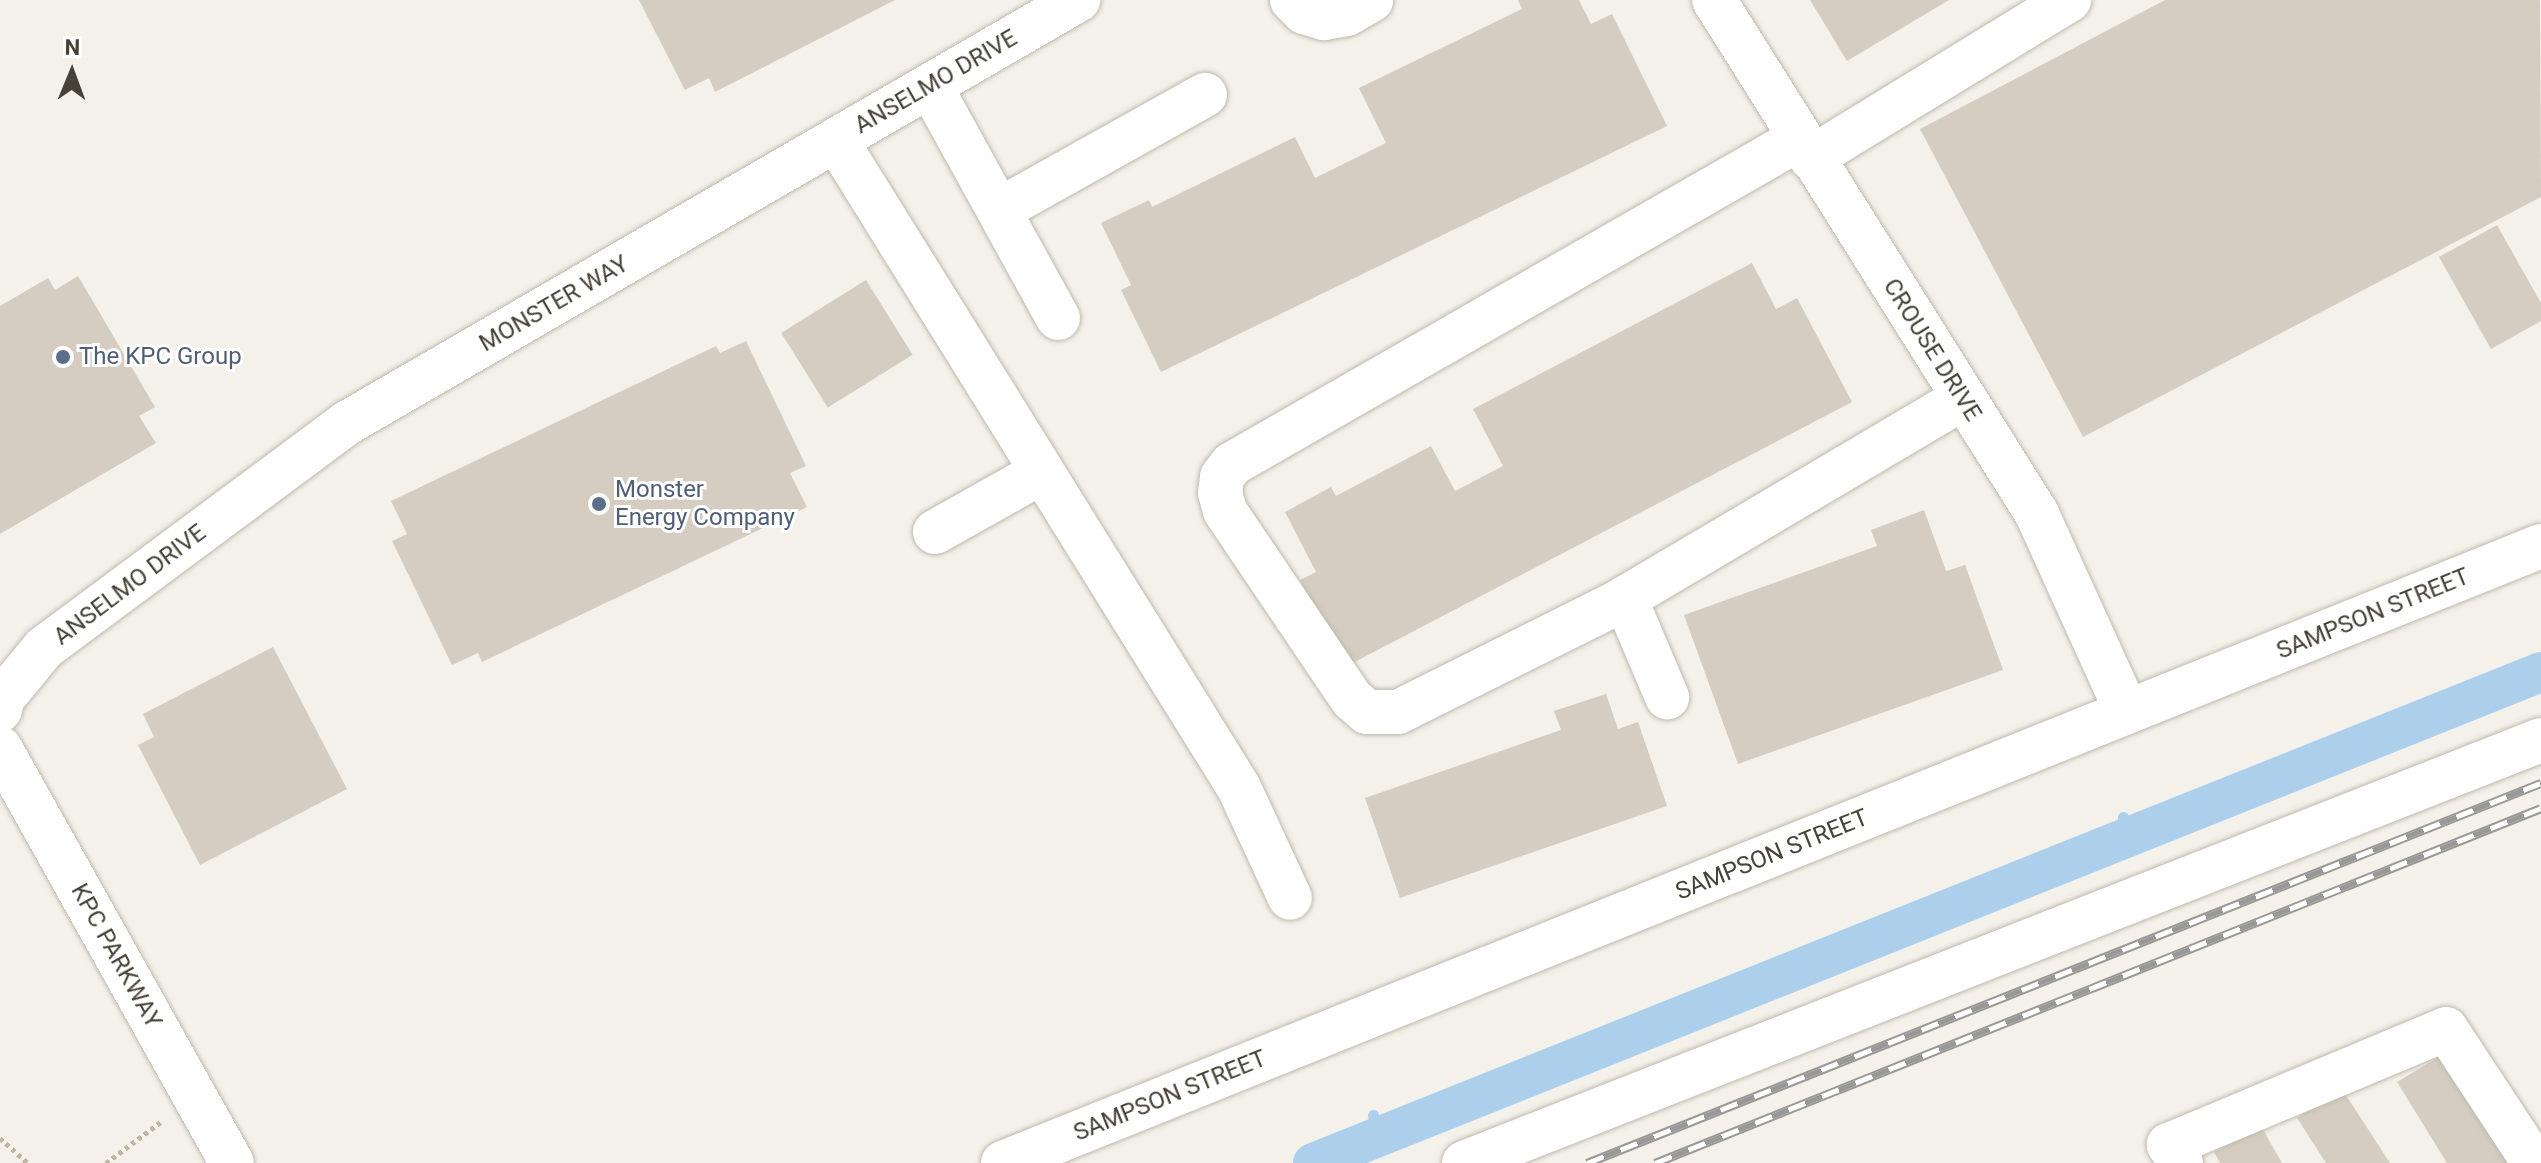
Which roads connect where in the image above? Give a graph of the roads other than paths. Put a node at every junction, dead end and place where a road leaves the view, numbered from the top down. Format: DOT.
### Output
graph roads {
  1 [pos="1078,0"];
  2 [pos="1292,0"];
  3 [pos="1371,0"];
  4 [pos="1714,0"];
  5 [pos="2069,0"];
  6 [pos="930,86"];
  7 [pos="1205,95"];
  8 [pos="836,140"];
  9 [pos="1805,148"];
  10 [pos="999,210"];
  11 [pos="1058,318"];
  12 [pos="1963,398"];
  13 [pos="1042,472"];
  14 [pos="277,475"];
  15 [pos="935,532"];
  16 [pos="2541,546"];
  17 [pos="1625,598"];
  18 [pos="1667,697"];
  19 [pos="0,710"];
  20 [pos="2127,712"];
  21 [pos="2541,740"];
  22 [pos="0,748"];
  23 [pos="1290,898"];
  24 [pos="232,1163"];
  25 [pos="1003,1163"];
  26 [pos="1464,1163"];
  27 [pos="2181,1163"];
  28 [pos="2534,1163"];
  1 -- 6 [label="street, ANSELMO DRIVE"];
  2 -- 3 [label="street"];
  4 -- 9 [label="street, CROUSE DRIVE"];
  5 -- 9 [label="street"];
  6 -- 8 [label="street, ANSELMO DRIVE"];
  6 -- 10 [label="street"];
  7 -- 10 [label="street"];
  8 -- 13 [label="street"];
  8 -- 14 [label="street, MONSTER WAY"];
  9 -- 12 [label="street, CROUSE DRIVE"];
  9 -- 17 [label="street"];
  10 -- 11 [label="street"];
  12 -- 17 [label="street"];
  12 -- 20 [label="street, CROUSE DRIVE"];
  13 -- 15 [label="street"];
  13 -- 23 [label="street"];
  14 -- 19 [label="street, ANSELMO DRIVE"];
  16 -- 20 [label="street, SAMPSON STREET"];
  17 -- 18 [label="street"];
  20 -- 25 [label="street, SAMPSON STREET"];
  21 -- 26 [label="street"];
  22 -- 24 [label="street, KPC PARKWAY"];
  27 -- 28 [label="street"];
}
